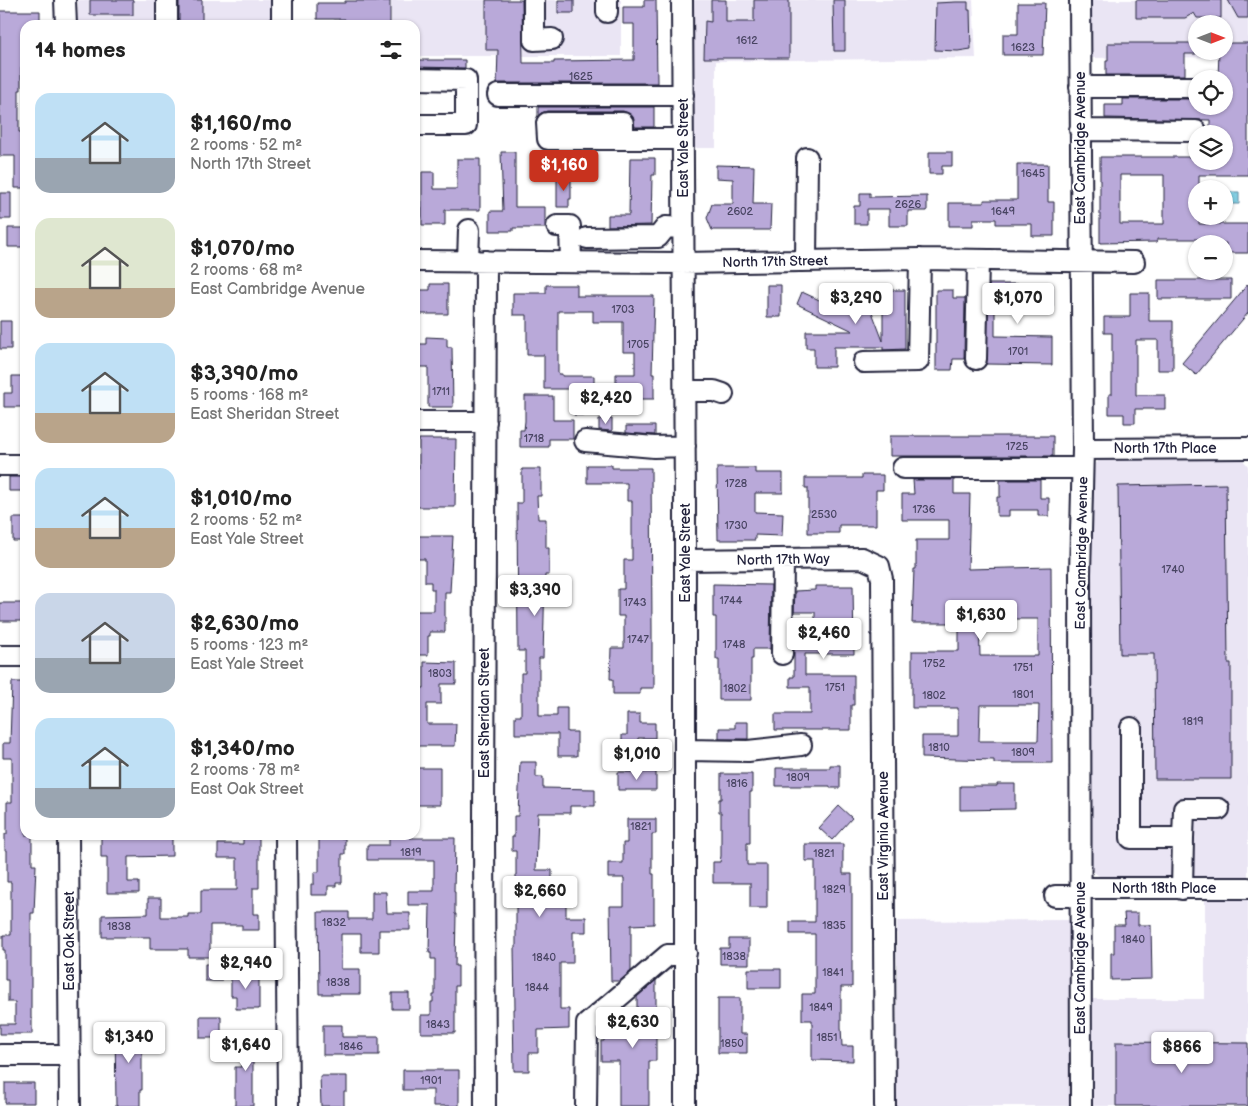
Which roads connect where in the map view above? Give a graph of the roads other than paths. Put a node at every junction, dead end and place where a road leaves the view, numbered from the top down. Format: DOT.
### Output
graph roads {
  1 [pos="65,0"];
  2 [pos="167,0"];
  3 [pos="282,0"];
  4 [pos="534,0"];
  5 [pos="682,0"];
  6 [pos="1080,0"];
  7 [pos="66,20"];
  8 [pos="167,20"];
  9 [pos="282,20"];
  10 [pos="552,39"];
  11 [pos="420,79"];
  12 [pos="1080,87"];
  13 [pos="1188,87"];
  14 [pos="498,95"];
  15 [pos="683,95"];
  16 [pos="420,125"];
  17 [pos="1080,130"];
  18 [pos="1188,131"];
  19 [pos="623,139"];
  20 [pos="683,139"];
  21 [pos="807,158"];
  22 [pos="557,226"];
  23 [pos="684,228"];
  24 [pos="468,230"];
  25 [pos="587,238"];
  26 [pos="920,259"];
  27 [pos="978,260"];
  28 [pos="420,261"];
  29 [pos="477,261"];
  30 [pos="806,261"];
  31 [pos="1080,261"];
  32 [pos="571,262"];
  33 [pos="684,262"];
  34 [pos="1134,262"];
  35 [pos="976,359"];
  36 [pos="864,362"];
  37 [pos="685,391"];
  38 [pos="724,394"];
  39 [pos="420,422"];
  40 [pos="486,422"];
  41 [pos="585,441"];
  42 [pos="685,446"];
  43 [pos="1248,448"];
  44 [pos="1082,458"];
  45 [pos="0,465"];
  46 [pos="20,465"];
  47 [pos="904,468"];
  48 [pos="783,559"];
  49 [pos="685,560"];
  50 [pos="879,566"];
  51 [pos="782,654"];
  52 [pos="0,656"];
  53 [pos="20,656"];
  54 [pos="1131,728"];
  55 [pos="801,745"];
  56 [pos="686,750"];
  57 [pos="1219,809"];
  58 [pos="1183,838"];
  59 [pos="68,840"];
  60 [pos="286,840"];
  61 [pos="1248,888"];
  62 [pos="1182,889"];
  63 [pos="1080,892"];
  64 [pos="1055,896"];
  65 [pos="686,954"];
  66 [pos="0,1055"];
  67 [pos="70,1055"];
  68 [pos="70,1106"];
  69 [pos="288,1106"];
  70 [pos="485,1106"];
  71 [pos="586,1106"];
  72 [pos="685,1106"];
  73 [pos="885,1106"];
  74 [pos="1081,1106"];
  1 -- 7 [label="street"];
  2 -- 8 [label="street"];
  3 -- 9 [label="street"];
  4 -- 10 [label="street"];
  5 -- 15 [label="street, East Yale Street"];
  6 -- 12 [label="street, East Cambridge Avenue"];
  11 -- 16 [label="street"];
  12 -- 13 [label="street"];
  12 -- 17 [label="street, East Cambridge Avenue"];
  14 -- 15 [label="street"];
  15 -- 20 [label="street, East Yale Street"];
  17 -- 18 [label="street"];
  17 -- 31 [label="street, East Cambridge Avenue"];
  19 -- 20 [label="street"];
  20 -- 23 [label="street, East Yale Street"];
  21 -- 30 [label="street"];
  22 -- 32 [label="street"];
  23 -- 25 [label="street"];
  23 -- 33 [label="street, East Yale Street"];
  24 -- 29 [label="street, East Sheridan Street"];
  26 -- 27 [label="street, North 17th Street"];
  26 -- 30 [label="street, North 17th Street"];
  26 -- 36 [label="street"];
  27 -- 31 [label="street, North 17th Street"];
  27 -- 35 [label="street"];
  28 -- 29 [label="street, North 17th Street"];
  29 -- 32 [label="street, North 17th Street"];
  29 -- 40 [label="street, East Sheridan Street"];
  30 -- 33 [label="street, North 17th Street"];
  31 -- 34 [label="street, North 17th Street"];
  31 -- 44 [label="street, East Cambridge Avenue"];
  32 -- 33 [label="street, North 17th Street"];
  33 -- 37 [label="street, East Yale Street"];
  37 -- 38 [label="street"];
  37 -- 42 [label="street, East Yale Street"];
  39 -- 40 [label="street"];
  40 -- 70 [label="street, East Sheridan Street"];
  41 -- 42 [label="street"];
  42 -- 49 [label="street, East Yale Street"];
  43 -- 44 [label="street, North 17th Place"];
  44 -- 47 [label="street, North 17th Place"];
  44 -- 63 [label="street, East Cambridge Avenue"];
  45 -- 46 [label="street"];
  48 -- 49 [label="street, North 17th Way"];
  48 -- 50 [label="street, North 17th Way"];
  48 -- 51 [label="street"];
  49 -- 56 [label="street, East Yale Street"];
  50 -- 73 [label="street, East Virginia Avenue"];
  52 -- 53 [label="street"];
  54 -- 58 [label="street"];
  55 -- 56 [label="street"];
  56 -- 65 [label="street, East Yale Street"];
  57 -- 58 [label="street"];
  58 -- 62 [label="street"];
  59 -- 67 [label="street, East Oak Street"];
  60 -- 69 [label="street"];
  61 -- 62 [label="street, North 18th Place"];
  62 -- 63 [label="street, North 18th Place"];
  63 -- 64 [label="street, North 18th Place"];
  63 -- 74 [label="street, East Cambridge Avenue"];
  65 -- 71 [label="street"];
  65 -- 72 [label="street, East Yale Street"];
  66 -- 67 [label="street"];
  67 -- 68 [label="street, East Oak Street"];
}
